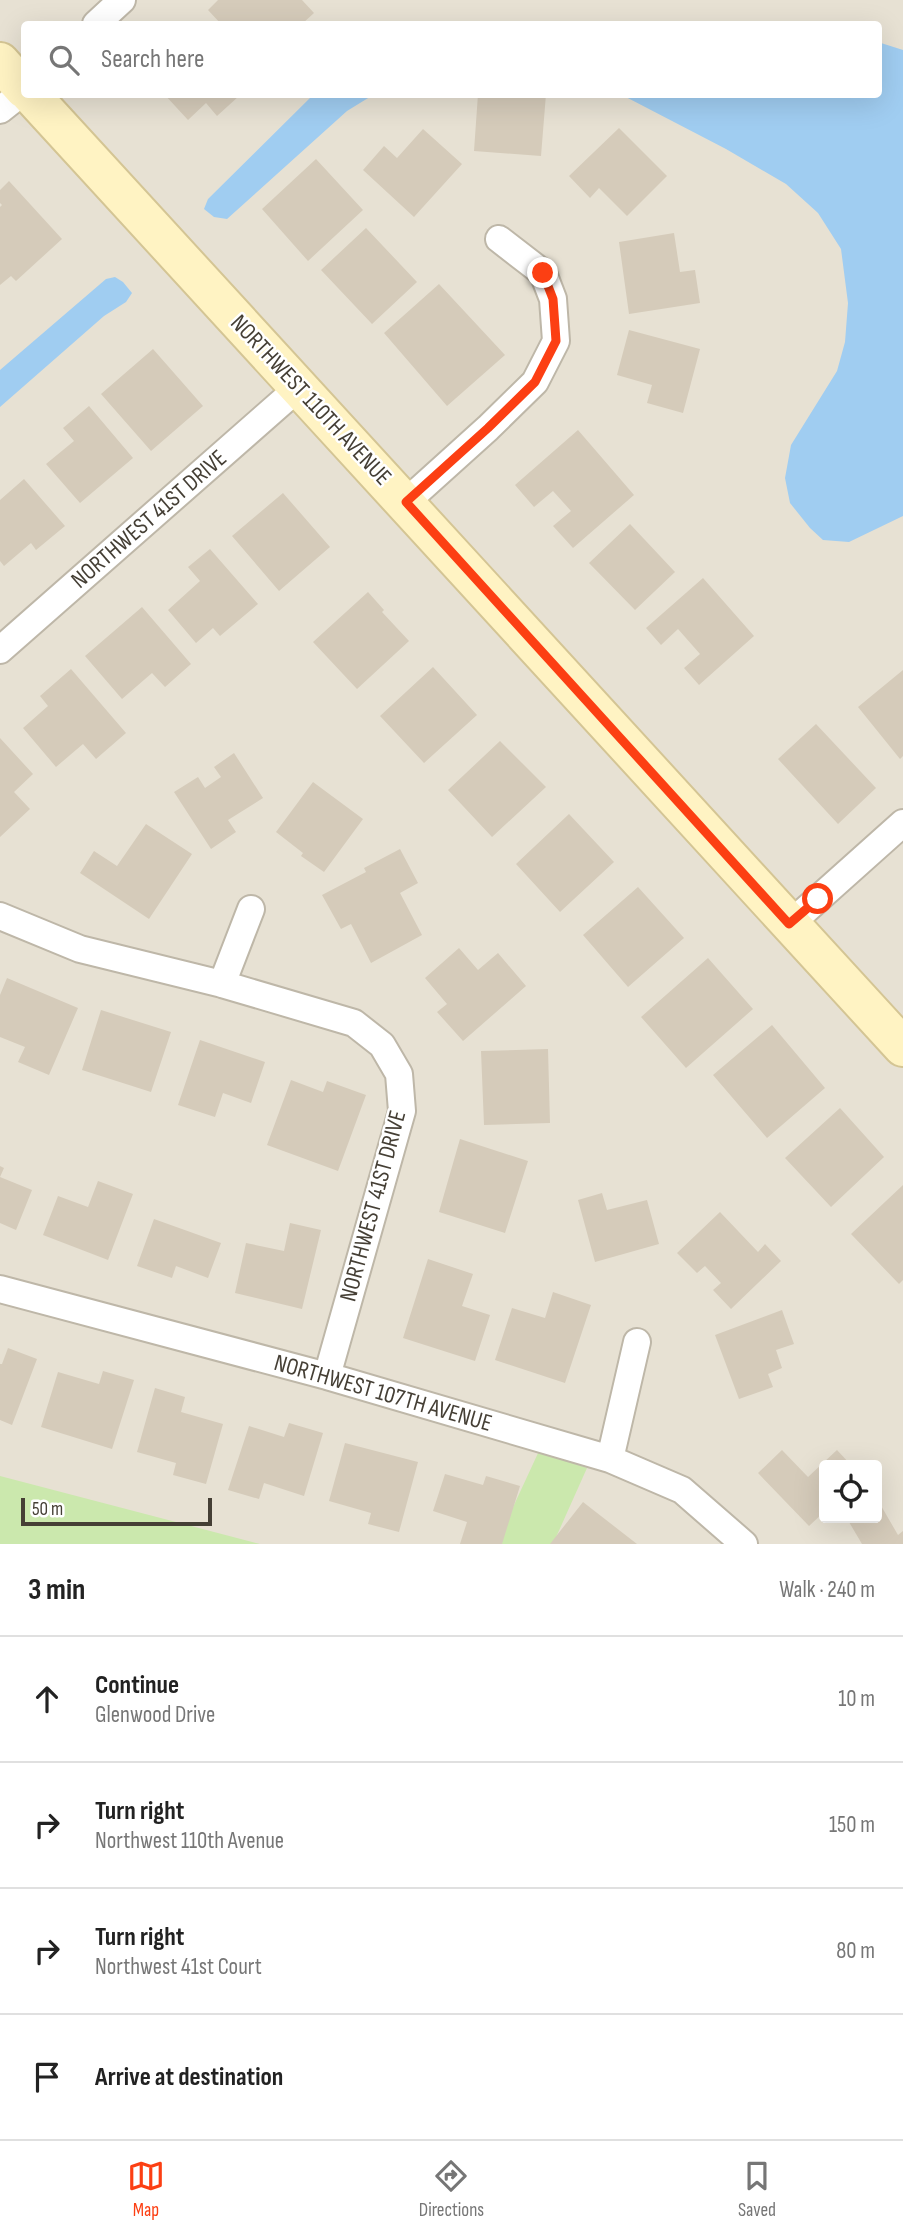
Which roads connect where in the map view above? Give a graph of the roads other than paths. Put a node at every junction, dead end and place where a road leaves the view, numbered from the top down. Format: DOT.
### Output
graph roads {
  1 [pos="122,0"];
  2 [pos="99,21"];
  3 [pos="0,62"];
  4 [pos="21,86"];
  5 [pos="21,92"];
  6 [pos="34,98"];
  7 [pos="0,110"];
  8 [pos="499,239"];
  9 [pos="298,388"];
  10 [pos="406,502"];
  11 [pos="0,650"];
  12 [pos="903,823"];
  13 [pos="251,909"];
  14 [pos="0,916"];
  15 [pos="789,924"];
  16 [pos="222,984"];
  17 [pos="903,1047"];
  18 [pos="0,1289"];
  19 [pos="637,1342"];
  20 [pos="327,1376"];
  21 [pos="610,1459"];
  22 [pos="744,1544"];
  1 -- 2 [label="street"];
  3 -- 4 [label="street"];
  5 -- 7 [label="street"];
  6 -- 9 [label="street, NORTHWEST 110TH AVENUE"];
  8 -- 10 [label="street"];
  9 -- 10 [label="street, NORTHWEST 110TH AVENUE"];
  9 -- 11 [label="street, NORTHWEST 41ST DRIVE"];
  10 -- 15 [label="street, NORTHWEST 110TH AVENUE"];
  12 -- 15 [label="street"];
  13 -- 16 [label="street"];
  14 -- 16 [label="street, NORTHWEST 41ST DRIVE"];
  15 -- 17 [label="street, NORTHWEST 110TH AVENUE"];
  16 -- 20 [label="street, NORTHWEST 41ST DRIVE"];
  18 -- 20 [label="street, NORTHWEST 107TH AVENUE"];
  19 -- 21 [label="street"];
  20 -- 21 [label="street, NORTHWEST 107TH AVENUE"];
  21 -- 22 [label="street, NORTHWEST 107TH AVENUE"];
}
